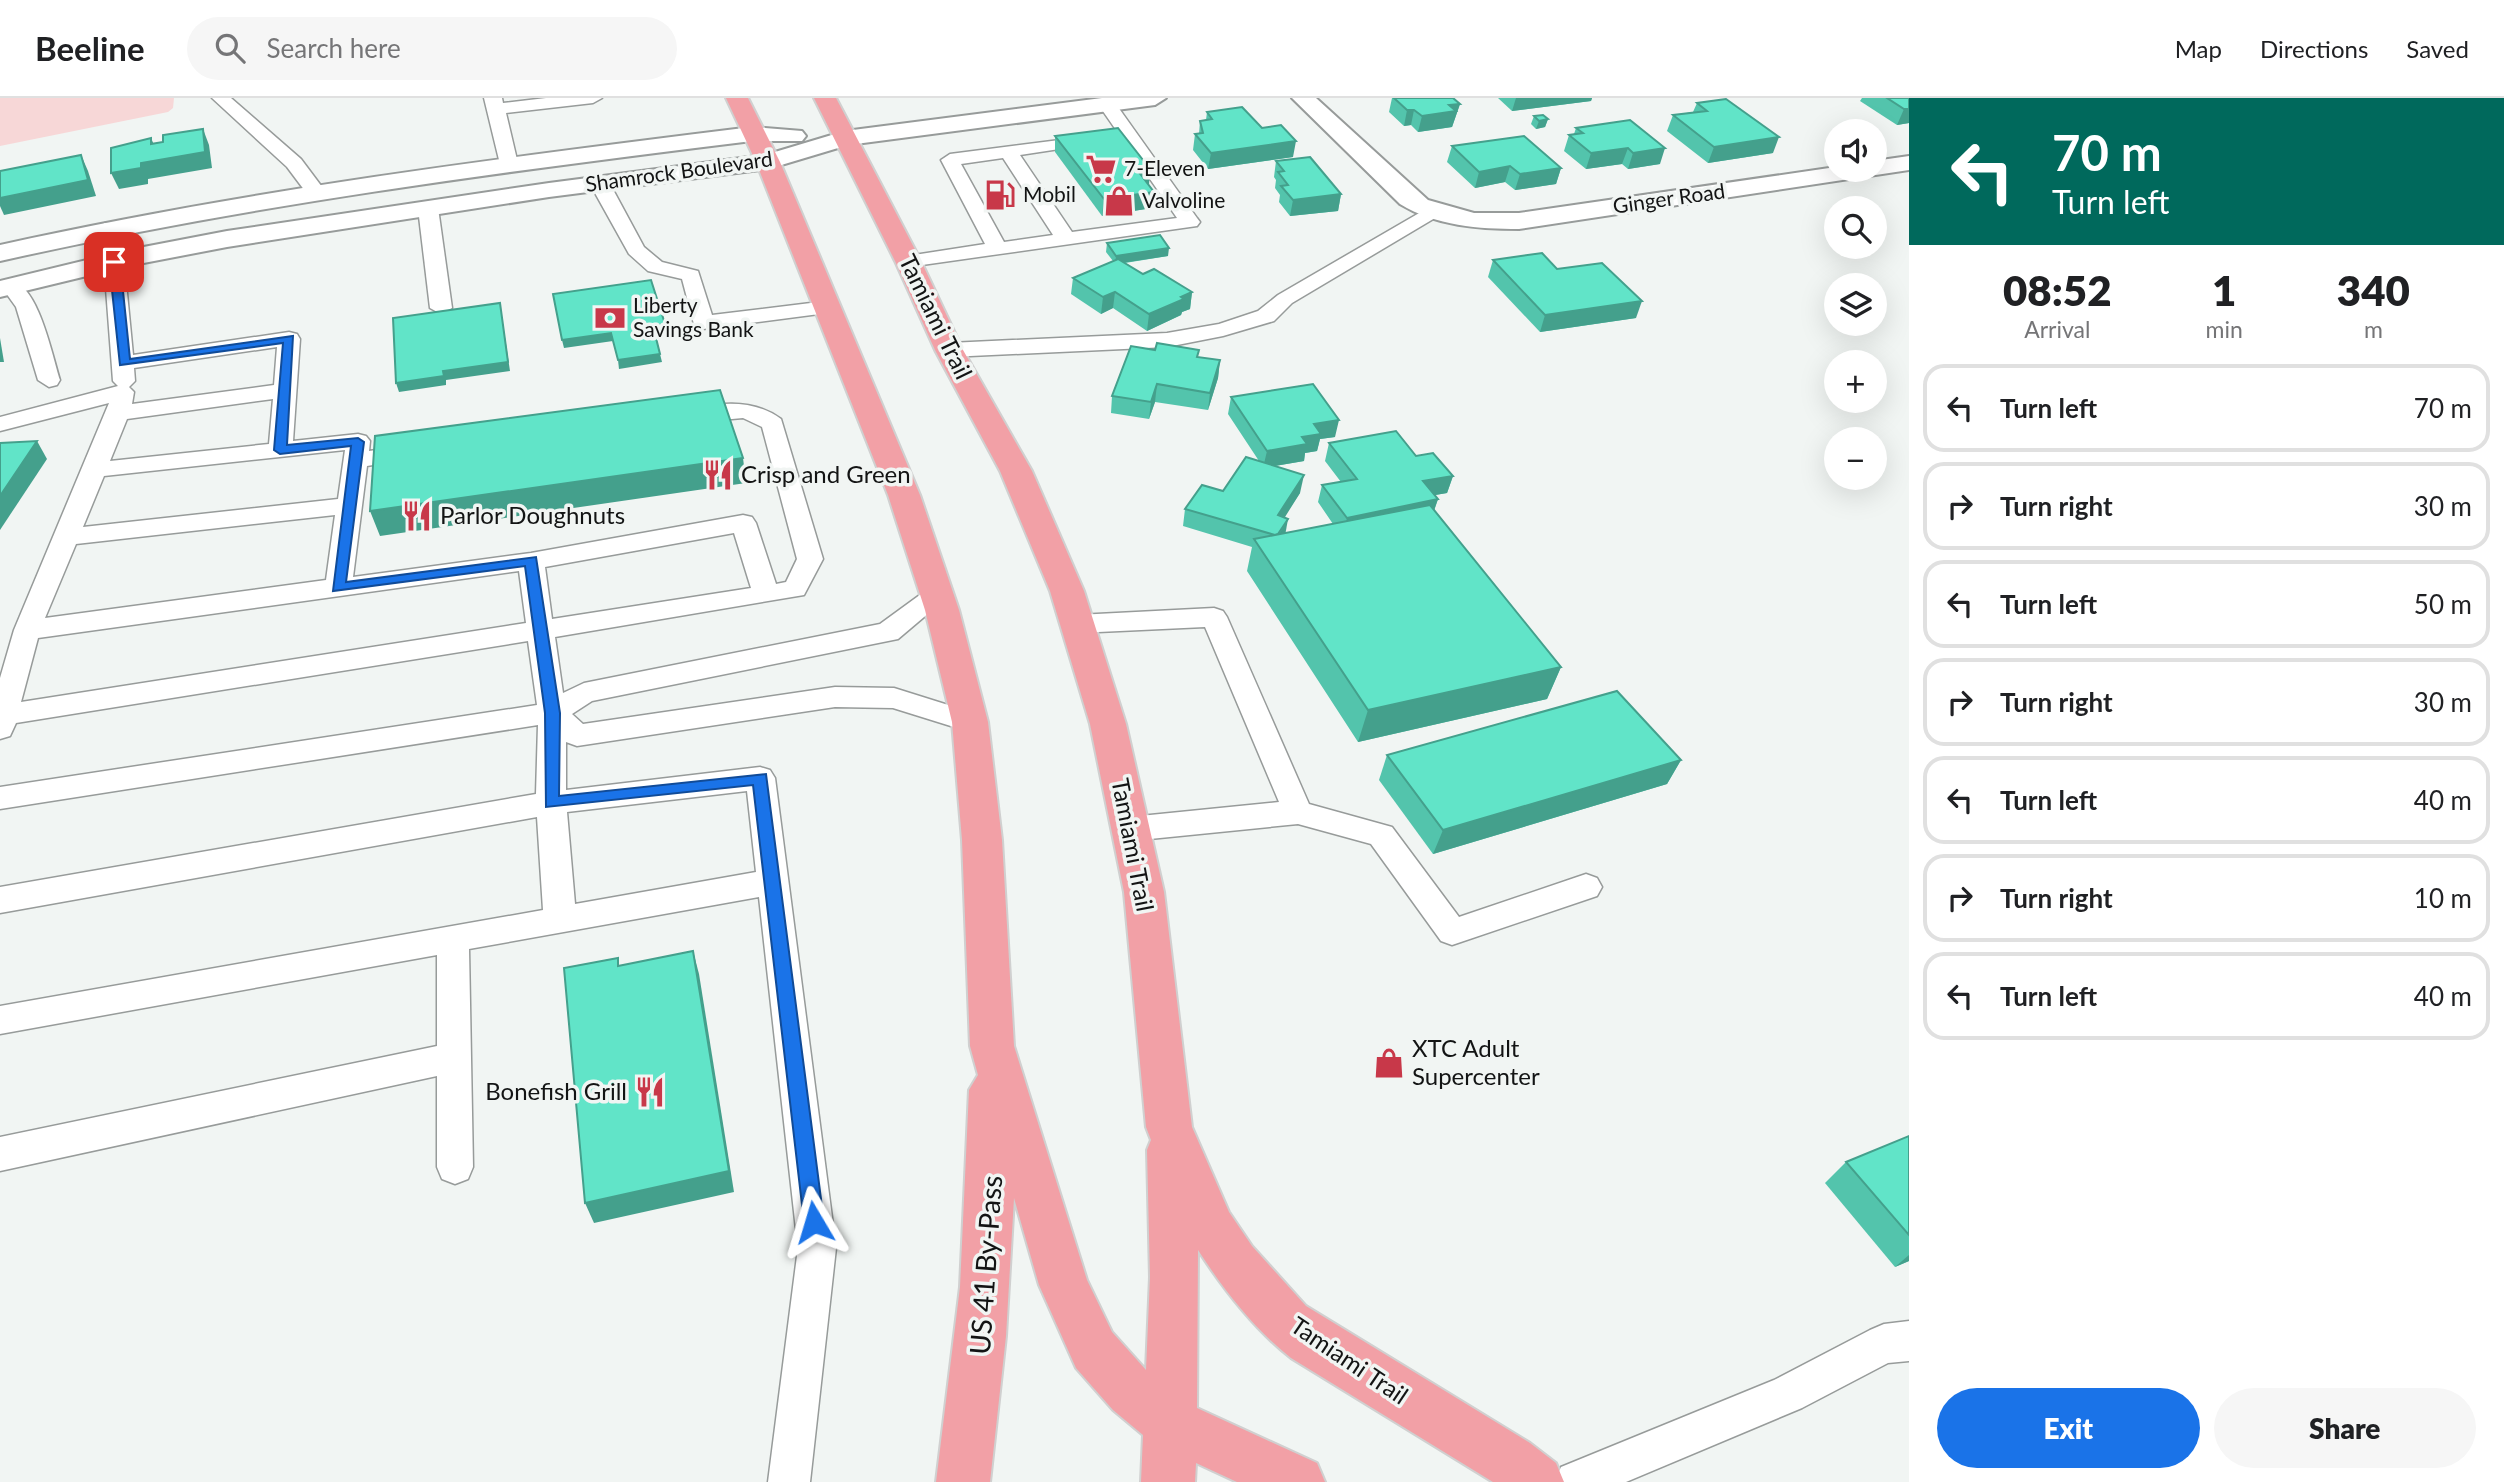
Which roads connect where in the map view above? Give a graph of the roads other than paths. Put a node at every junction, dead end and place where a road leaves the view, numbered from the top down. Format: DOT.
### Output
graph roads {
  1 [pos="221,98"];
  2 [pos="593,98"];
  3 [pos="737,98"];
  4 [pos="828,98"];
  5 [pos="1155,98"];
  6 [pos="1303,98"];
  7 [pos="1092,103"];
  8 [pos="494,104"];
  9 [pos="1128,134"];
  10 [pos="845,138"];
  11 [pos="760,148"];
  12 [pos="1008,152"];
  13 [pos="1909,163"];
  14 [pos="509,164"];
  15 [pos="1887,166"];
  16 [pos="1824,176"];
  17 [pos="600,184"];
  18 [pos="315,191"];
  19 [pos="428,208"];
  20 [pos="1433,211"];
  21 [pos="105,229"];
  22 [pos="1066,239"];
  23 [pos="998,249"];
  24 [pos="0,253"];
  25 [pos="908,261"];
  26 [pos="114,262"];
  27 [pos="12,294"];
  28 [pos="827,307"];
  29 [pos="441,308"];
  30 [pos="0,314"];
  31 [pos="949,350"];
  32 [pos="125,363"];
  33 [pos="49,380"];
  34 [pos="286,390"];
  35 [pos="121,403"];
  36 [pos="660,420"];
  37 [pos="0,424"];
  38 [pos="435,449"];
  39 [pos="280,450"];
  40 [pos="355,460"];
  41 [pos="95,470"];
  42 [pos="349,506"];
  43 [pos="66,537"];
  44 [pos="531,561"];
  45 [pos="338,588"];
  46 [pos="766,594"];
  47 [pos="937,595"];
  48 [pos="1077,624"];
  49 [pos="27,630"];
  50 [pos="541,631"];
  51 [pos="552,713"];
  52 [pos="2,722"];
  53 [pos="970,722"];
  54 [pos="0,798"];
  55 [pos="551,803"];
  56 [pos="1298,812"];
  57 [pos="1130,829"];
  58 [pos="772,882"];
  59 [pos="1586,887"];
  60 [pos="0,900"];
  61 [pos="560,920"];
  62 [pos="453,939"];
  63 [pos="0,1020"];
  64 [pos="992,1046"];
  65 [pos="454,1058"];
  66 [pos="1169,1127"];
  67 [pos="0,1154"];
  68 [pos="455,1167"];
  69 [pos="1909,1341"];
  70 [pos="1171,1424"];
  71 [pos="789,1482"];
  72 [pos="963,1482"];
  73 [pos="1167,1482"];
  74 [pos="1298,1482"];
  75 [pos="1537,1482"];
  76 [pos="1576,1482"];
  1 -- 18 [label="lane"];
  2 -- 8 [label="lane"];
  3 -- 11 [label="main road"];
  4 -- 10 [label="main road, Tamiami Trail"];
  5 -- 7 [label="street"];
  6 -- 20 [label="street, Ginger Road"];
  7 -- 9 [label="lane"];
  7 -- 10 [label="street"];
  8 -- 14 [label="lane"];
  9 -- 12 [label="lane"];
  9 -- 22 [label="lane"];
  10 -- 11 [label="street, Shamrock Boulevard"];
  10 -- 11 [label="street, Shamrock Boulevard"];
  10 -- 25 [label="main road, Tamiami Trail"];
  11 -- 14 [label="street, Shamrock Boulevard"];
  11 -- 17 [label="street, Shamrock Boulevard"];
  11 -- 28 [label="main road"];
  12 -- 22 [label="lane"];
  12 -- 23 [label="lane"];
  13 -- 15 [label="street"];
  14 -- 18 [label="street, Shamrock Boulevard"];
  16 -- 20 [label="street, Ginger Road"];
  17 -- 19 [label="street, Shamrock Boulevard"];
  17 -- 28 [label="lane"];
  18 -- 21 [label="street, Shamrock Boulevard"];
  19 -- 26 [label="street, Shamrock Boulevard"];
  19 -- 29 [label="lane"];
  20 -- 31 [label="lane"];
  21 -- 24 [label="street, Shamrock Boulevard"];
  21 -- 26 [label="lane"];
  22 -- 23 [label="lane"];
  23 -- 25 [label="lane"];
  25 -- 31 [label="main road, Tamiami Trail"];
  26 -- 27 [label="street, Shamrock Boulevard"];
  26 -- 32 [label="lane"];
  27 -- 30 [label="lane"];
  27 -- 33 [label="lane"];
  28 -- 47 [label="main road"];
  31 -- 48 [label="main road, Tamiami Trail"];
  32 -- 34 [label="lane"];
  32 -- 35 [label="lane"];
  34 -- 35 [label="lane"];
  34 -- 39 [label="lane"];
  35 -- 37 [label="lane"];
  35 -- 41 [label="lane"];
  36 -- 46 [label="lane"];
  38 -- 40 [label="lane"];
  39 -- 40 [label="lane"];
  39 -- 41 [label="lane"];
  40 -- 42 [label="lane"];
  41 -- 43 [label="lane"];
  42 -- 43 [label="lane"];
  42 -- 45 [label="lane"];
  43 -- 49 [label="lane"];
  44 -- 45 [label="lane"];
  44 -- 46 [label="lane"];
  44 -- 50 [label="lane"];
  45 -- 49 [label="lane"];
  46 -- 50 [label="lane"];
  47 -- 51 [label="lane"];
  47 -- 53 [label="main road"];
  48 -- 56 [label="lane"];
  48 -- 57 [label="main road, Tamiami Trail"];
  49 -- 52 [label="lane"];
  50 -- 51 [label="lane"];
  50 -- 52 [label="lane"];
  51 -- 53 [label="lane"];
  51 -- 54 [label="lane"];
  51 -- 55 [label="lane"];
  53 -- 64 [label="main road"];
  55 -- 58 [label="lane"];
  55 -- 60 [label="lane"];
  55 -- 61 [label="lane"];
  56 -- 57 [label="lane"];
  56 -- 59 [label="lane"];
  57 -- 66 [label="main road, Tamiami Trail"];
  58 -- 61 [label="lane"];
  58 -- 71 [label="lane"];
  61 -- 62 [label="lane"];
  62 -- 63 [label="lane"];
  62 -- 65 [label="lane"];
  64 -- 70 [label="main road"];
  64 -- 72 [label="main road, US 41 By-Pass"];
  65 -- 67 [label="lane"];
  65 -- 68 [label="lane"];
  66 -- 70 [label="main road"];
  66 -- 75 [label="main road, Tamiami Trail"];
  69 -- 76 [label="lane"];
  70 -- 73 [label="main road"];
  70 -- 74 [label="main road"];
}
